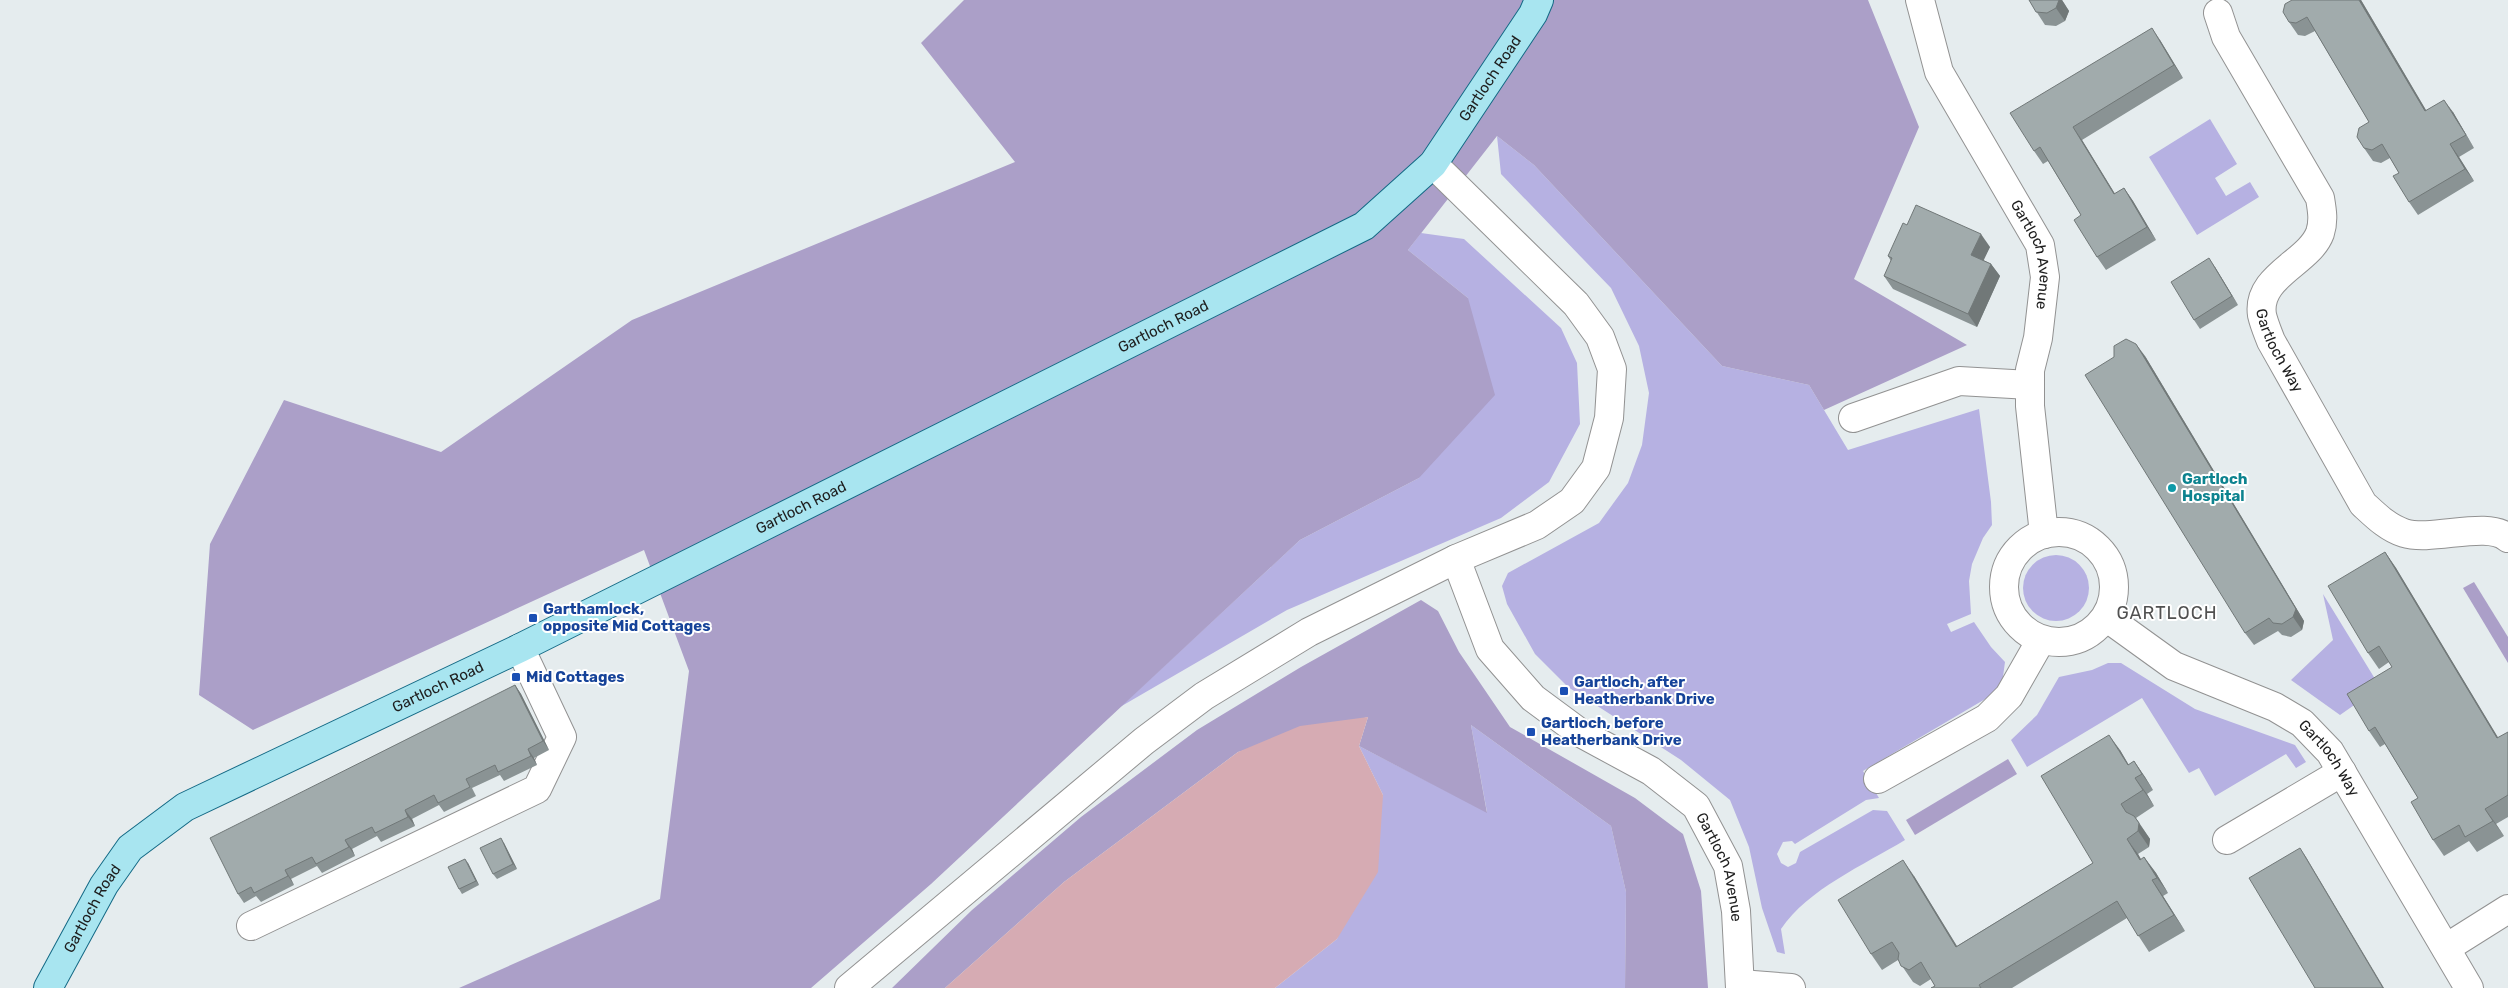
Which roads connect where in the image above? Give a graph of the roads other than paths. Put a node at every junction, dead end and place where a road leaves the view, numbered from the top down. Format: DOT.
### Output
graph roads {
  1 [pos="1539,0"];
  2 [pos="1920,0"];
  3 [pos="2218,13"];
  4 [pos="1433,164"];
  5 [pos="2030,385"];
  6 [pos="1853,418"];
  7 [pos="2044,534"];
  8 [pos="2508,538"];
  9 [pos="1456,559"];
  10 [pos="2106,617"];
  11 [pos="2041,640"];
  12 [pos="520,648"];
  13 [pos="2342,772"];
  14 [pos="1878,780"];
  15 [pos="2227,840"];
  16 [pos="2508,909"];
  17 [pos="251,926"];
  18 [pos="2446,948"];
  19 [pos="1740,986"];
  20 [pos="48,988"];
  21 [pos="849,988"];
  22 [pos="1791,988"];
  23 [pos="2469,988"];
  1 -- 4 [label="main road, Gartloch Road"];
  2 -- 5 [label="street, Gartloch Avenue"];
  3 -- 8 [label="street, Gartloch Way"];
  4 -- 9 [label="street"];
  4 -- 12 [label="main road, Gartloch Road"];
  5 -- 6 [label="street"];
  5 -- 7 [label="street, Gartloch Avenue"];
  7 -- 10 [label="street"];
  7 -- 11 [label="street"];
  9 -- 19 [label="street, Gartloch Avenue"];
  9 -- 21 [label="street"];
  10 -- 11 [label="street"];
  10 -- 13 [label="street, Gartloch Way"];
  11 -- 14 [label="street"];
  12 -- 17 [label="street"];
  12 -- 20 [label="main road, Gartloch Road"];
  13 -- 15 [label="street"];
  13 -- 18 [label="street, Gartloch Way"];
  16 -- 18 [label="street"];
  18 -- 23 [label="street, Gartloch Way"];
  19 -- 22 [label="street"];
}
